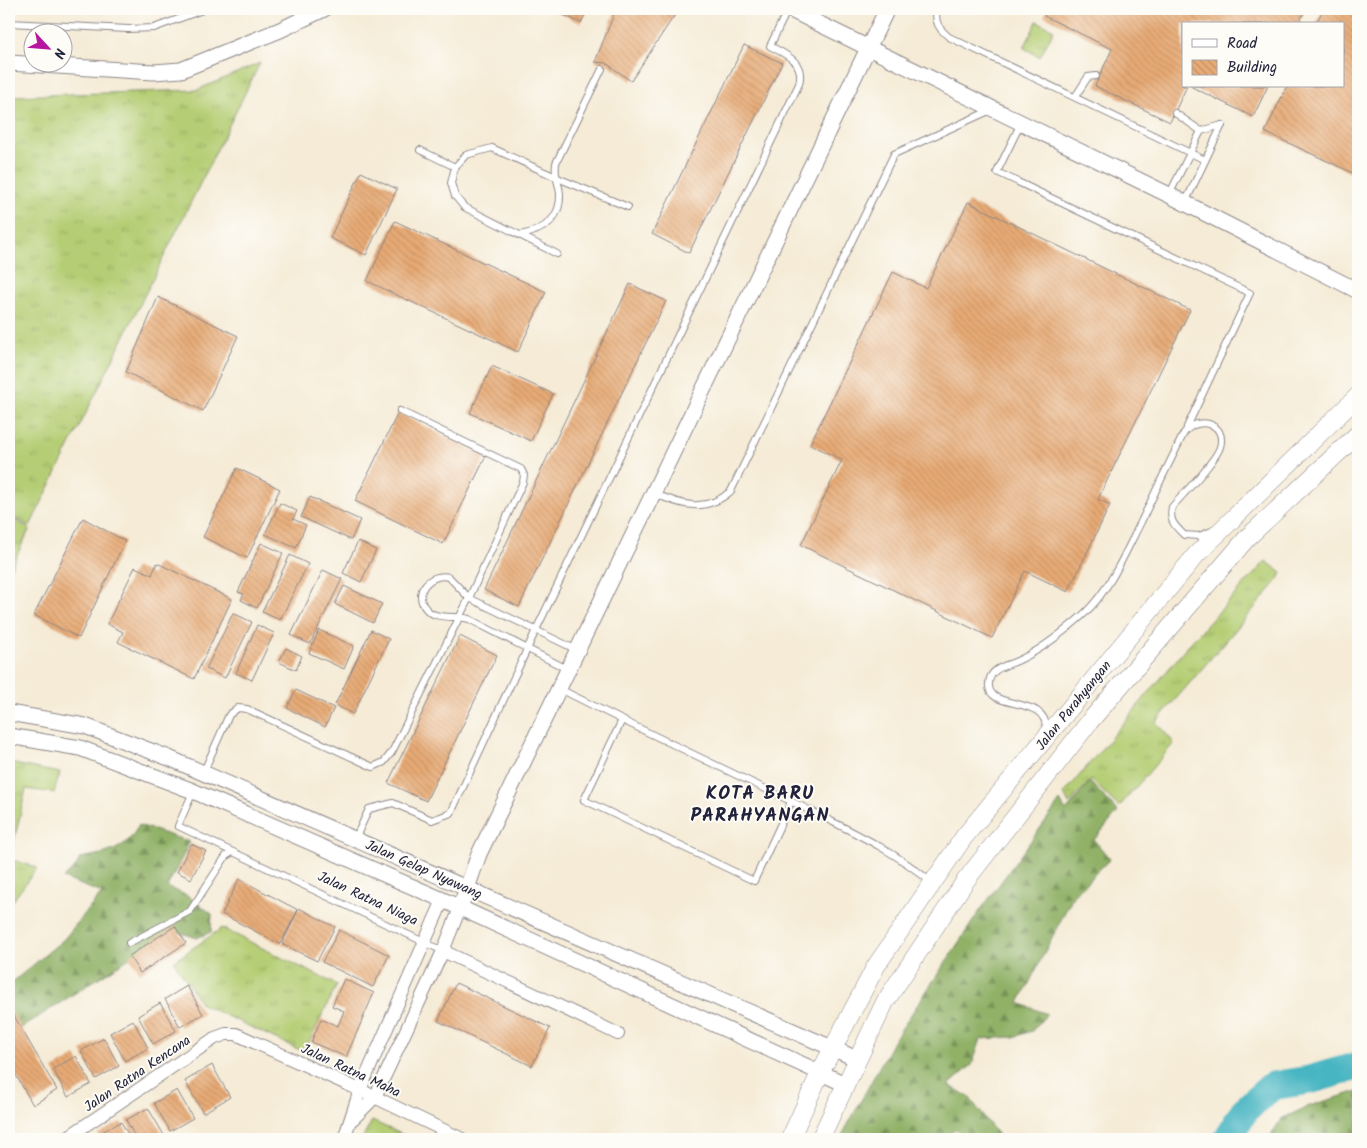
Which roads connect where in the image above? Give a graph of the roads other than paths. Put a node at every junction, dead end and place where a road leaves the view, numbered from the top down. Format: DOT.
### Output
graph roads {
  1 [pos="205,9"];
  2 [pos="324,9"];
  3 [pos="788,9"];
  4 [pos="887,9"];
  5 [pos="937,9"];
  6 [pos="9,23"];
  7 [pos="869,47"];
  8 [pos="9,63"];
  9 [pos="602,70"];
  10 [pos="1096,76"];
  11 [pos="1075,98"];
  12 [pos="994,109"];
  13 [pos="1175,113"];
  14 [pos="1022,122"];
  15 [pos="1202,131"];
  16 [pos="420,150"];
  17 [pos="1190,152"];
  18 [pos="1205,160"];
  19 [pos="455,167"];
  20 [pos="554,177"];
  21 [pos="1170,195"];
  22 [pos="1185,203"];
  23 [pos="628,207"];
  24 [pos="520,235"];
  25 [pos="557,254"];
  26 [pos="1358,291"];
  27 [pos="1358,396"];
  28 [pos="400,411"];
  29 [pos="1184,433"];
  30 [pos="1358,434"];
  31 [pos="654,493"];
  32 [pos="1231,520"];
  33 [pos="1247,538"];
  34 [pos="469,598"];
  35 [pos="460,616"];
  36 [pos="536,630"];
  37 [pos="527,650"];
  38 [pos="578,650"];
  39 [pos="569,670"];
  40 [pos="560,689"];
  41 [pos="9,713"];
  42 [pos="622,720"];
  43 [pos="9,736"];
  44 [pos="1045,738"];
  45 [pos="203,772"];
  46 [pos="193,791"];
  47 [pos="791,802"];
  48 [pos="355,839"];
  49 [pos="233,852"];
  50 [pos="478,854"];
  51 [pos="451,881"];
  52 [pos="932,884"];
  53 [pos="468,889"];
  54 [pos="443,900"];
  55 [pos="460,908"];
  56 [pos="129,942"];
  57 [pos="426,942"];
  58 [pos="443,951"];
  59 [pos="226,1034"];
  60 [pos="618,1034"];
  61 [pos="832,1049"];
  62 [pos="857,1059"];
  63 [pos="820,1074"];
  64 [pos="845,1084"];
  65 [pos="360,1090"];
  66 [pos="375,1097"];
  67 [pos="352,1120"];
  68 [pos="65,1139"];
  69 [pos="344,1139"];
  70 [pos="462,1139"];
  71 [pos="790,1139"];
  72 [pos="820,1139"];
  1 -- 6 [label="lane"];
  2 -- 8 [label="street"];
  3 -- 7 [label="street"];
  3 -- 36 [label="lane"];
  4 -- 7 [label="street"];
  5 -- 11 [label="lane"];
  7 -- 12 [label="street"];
  7 -- 31 [label="street"];
  9 -- 20 [label="lane"];
  10 -- 11 [label="lane"];
  11 -- 17 [label="lane"];
  12 -- 14 [label="street"];
  12 -- 31 [label="lane"];
  13 -- 15 [label="lane"];
  14 -- 21 [label="street"];
  14 -- 29 [label="lane"];
  15 -- 17 [label="lane"];
  15 -- 18 [label="lane"];
  16 -- 19 [label="lane"];
  17 -- 18 [label="lane"];
  17 -- 21 [label="lane"];
  18 -- 22 [label="lane"];
  19 -- 20 [label="lane"];
  19 -- 24 [label="lane"];
  20 -- 23 [label="lane"];
  20 -- 24 [label="lane"];
  21 -- 22 [label="street"];
  22 -- 26 [label="street"];
  24 -- 25 [label="lane"];
  27 -- 32 [label="main road, Jalan Parahyangan"];
  28 -- 34 [label="lane"];
  29 -- 32 [label="lane"];
  29 -- 44 [label="lane"];
  30 -- 33 [label="main road, Jalan Parahyangan"];
  31 -- 38 [label="street"];
  32 -- 33 [label="main road"];
  32 -- 44 [label="main road, Jalan Parahyangan"];
  33 -- 62 [label="main road, Jalan Parahyangan"];
  34 -- 35 [label="lane"];
  34 -- 35 [label="lane"];
  34 -- 36 [label="lane"];
  35 -- 37 [label="lane"];
  35 -- 45 [label="lane"];
  36 -- 37 [label="lane"];
  36 -- 38 [label="lane"];
  37 -- 39 [label="lane"];
  37 -- 48 [label="lane"];
  38 -- 39 [label="street"];
  39 -- 40 [label="street"];
  40 -- 42 [label="lane"];
  40 -- 50 [label="street"];
  41 -- 45 [label="street, Jalan Gelap Nyawang"];
  42 -- 47 [label="lane"];
  42 -- 47 [label="lane"];
  43 -- 46 [label="street, Jalan Gelap Nyawang"];
  44 -- 52 [label="main road, Jalan Parahyangan"];
  45 -- 48 [label="street, Jalan Gelap Nyawang"];
  46 -- 49 [label="lane, Jalan Ratna Niaga"];
  46 -- 54 [label="street, Jalan Gelap Nyawang"];
  47 -- 52 [label="lane"];
  48 -- 51 [label="street, Jalan Gelap Nyawang"];
  49 -- 56 [label="lane"];
  49 -- 57 [label="lane, Jalan Ratna Niaga"];
  50 -- 51 [label="street"];
  50 -- 53 [label="street"];
  51 -- 53 [label="street, Jalan Gelap Nyawang"];
  51 -- 54 [label="street"];
  52 -- 61 [label="main road, Jalan Parahyangan"];
  53 -- 55 [label="street"];
  53 -- 61 [label="street, Jalan Gelap Nyawang"];
  54 -- 55 [label="street, Jalan Gelap Nyawang"];
  54 -- 57 [label="street"];
  55 -- 58 [label="street"];
  55 -- 63 [label="street, Jalan Gelap Nyawang"];
  57 -- 58 [label="lane, Jalan Ratna Niaga"];
  57 -- 65 [label="street"];
  58 -- 60 [label="street, Jalan Ratna Niaga"];
  58 -- 66 [label="street"];
  59 -- 65 [label="street, Jalan Ratna Maha"];
  59 -- 68 [label="street, Jalan Ratna Kencana"];
  61 -- 62 [label="street"];
  61 -- 63 [label="main road, Jalan Parahyangan"];
  62 -- 64 [label="main road, Jalan Parahyangan"];
  63 -- 64 [label="street"];
  63 -- 71 [label="main road, Jalan Parahyangan"];
  64 -- 72 [label="main road, Jalan Parahyangan"];
  65 -- 66 [label="street, Jalan Ratna Maha"];
  65 -- 67 [label="street"];
  66 -- 67 [label="street"];
  66 -- 70 [label="street, Jalan Ratna Maha"];
  67 -- 69 [label="street"];
}
